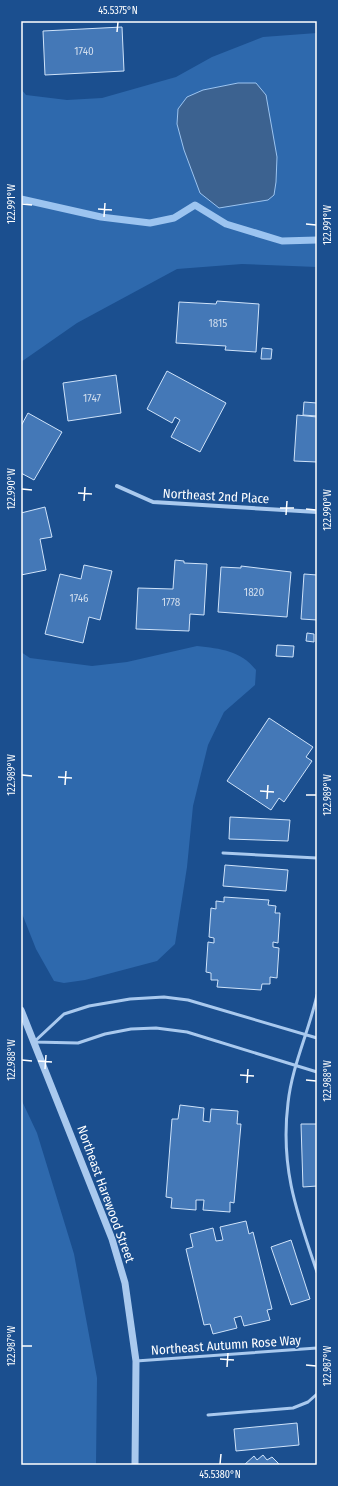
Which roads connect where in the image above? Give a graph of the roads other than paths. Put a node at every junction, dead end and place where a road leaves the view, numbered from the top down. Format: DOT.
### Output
graph roads {
  1 [pos="117,486"];
  2 [pos="317,512"];
  3 [pos="223,853"];
  4 [pos="317,858"];
  5 [pos="317,995"];
  6 [pos="21,1010"];
  7 [pos="305,1033"];
  8 [pos="317,1038"];
  9 [pos="34,1042"];
  10 [pos="296,1065"];
  11 [pos="317,1072"];
  12 [pos="317,1272"];
  13 [pos="317,1348"];
  14 [pos="136,1361"];
  15 [pos="317,1394"];
  16 [pos="208,1415"];
  17 [pos="135,1465"];
  1 -- 2 [label="street, Northeast 2nd Place"];
  3 -- 4 [label="lane"];
  5 -- 7 [label="lane"];
  6 -- 9 [label="street, Northeast Harewood Street"];
  7 -- 8 [label="lane"];
  7 -- 9 [label="lane"];
  7 -- 10 [label="lane"];
  9 -- 10 [label="lane"];
  9 -- 14 [label="street, Northeast Harewood Street"];
  10 -- 11 [label="lane"];
  10 -- 12 [label="lane"];
  13 -- 14 [label="lane, Northeast Autumn Rose Way"];
  14 -- 17 [label="street, Northeast Harewood Street"];
  15 -- 16 [label="lane"];
}
